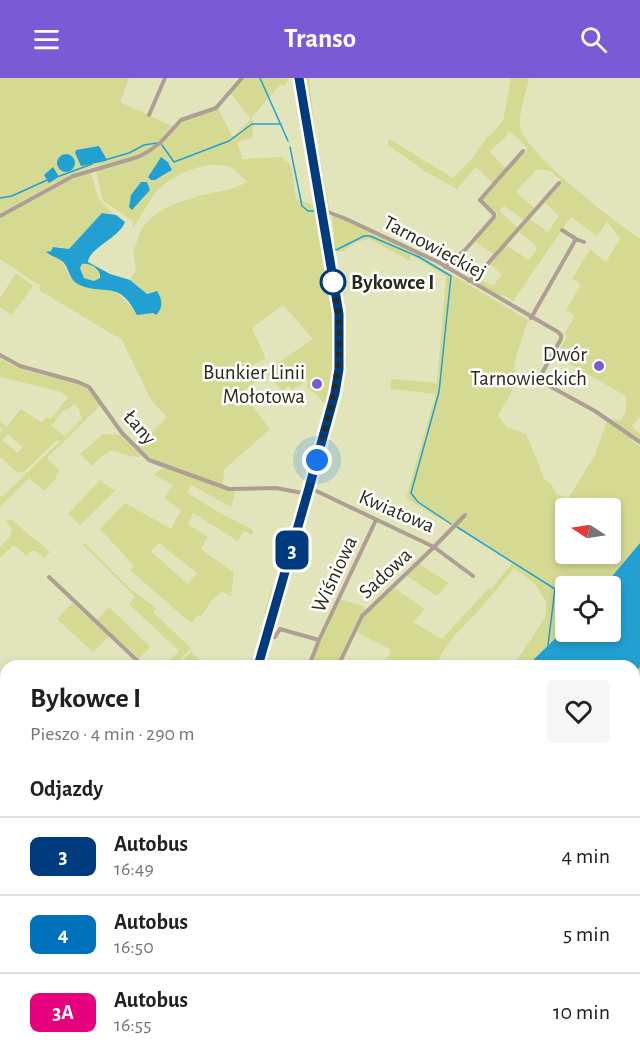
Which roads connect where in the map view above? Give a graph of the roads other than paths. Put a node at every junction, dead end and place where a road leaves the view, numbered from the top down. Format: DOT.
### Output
graph roads {
  1 [pos="165,78"];
  2 [pos="242,78"];
  3 [pos="299,78"];
  4 [pos="149,115"];
  5 [pos="523,151"];
  6 [pos="560,183"];
  7 [pos="321,212"];
  8 [pos="0,216"];
  9 [pos="562,230"];
  10 [pos="576,239"];
  11 [pos="584,242"];
  12 [pos="445,267"];
  13 [pos="468,282"];
  14 [pos="531,318"];
  15 [pos="0,355"];
  16 [pos="640,442"];
  17 [pos="309,491"];
  18 [pos="465,514"];
  19 [pos="376,519"];
  20 [pos="434,547"];
  21 [pos="473,576"];
  22 [pos="49,577"];
  23 [pos="267,636"];
  24 [pos="319,640"];
  25 [pos="137,660"];
  26 [pos="260,660"];
  27 [pos="311,660"];
  28 [pos="341,660"];
  1 -- 4 [label="street"];
  2 -- 8 [label="street"];
  3 -- 7 [label="main road"];
  5 -- 12 [label="street"];
  6 -- 13 [label="street"];
  7 -- 12 [label="street, Tarnowieckiej"];
  7 -- 17 [label="main road"];
  9 -- 10 [label="street"];
  10 -- 11 [label="street"];
  10 -- 14 [label="street"];
  12 -- 13 [label="street, Tarnowieckiej"];
  13 -- 14 [label="street, Tarnowieckiej"];
  14 -- 16 [label="street, Tarnowieckiej"];
  15 -- 17 [label="street, Łany"];
  17 -- 19 [label="street, Kwiatowa"];
  17 -- 23 [label="main road"];
  18 -- 20 [label="street, Kwiatowa"];
  19 -- 20 [label="street, Kwiatowa"];
  19 -- 24 [label="street, Wiśniowa"];
  20 -- 21 [label="street, Sadowa"];
  20 -- 28 [label="street, Sadowa"];
  22 -- 25 [label="street"];
  23 -- 24 [label="street, Wiśniowa"];
  23 -- 26 [label="main road"];
  24 -- 27 [label="street, Wiśniowa"];
}
